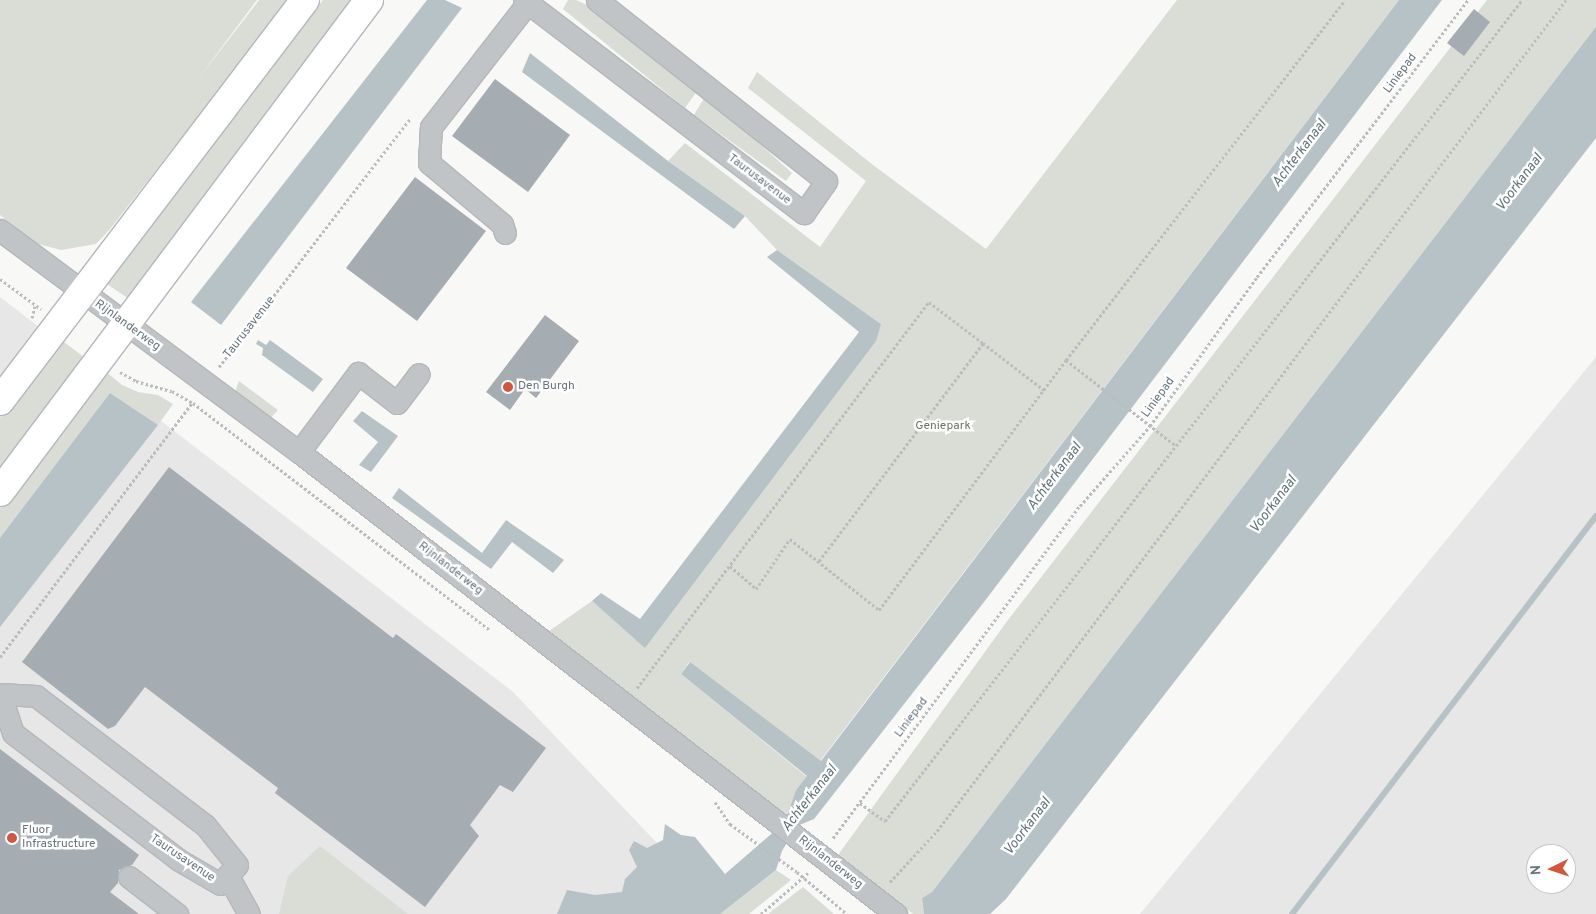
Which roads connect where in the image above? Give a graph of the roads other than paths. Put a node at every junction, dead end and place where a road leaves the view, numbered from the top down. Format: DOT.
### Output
graph roads {
  1 [pos="305,0"];
  2 [pos="369,0"];
  3 [pos="597,0"];
  4 [pos="527,1"];
  5 [pos="0,230"];
  6 [pos="505,233"];
  7 [pos="83,294"];
  8 [pos="126,325"];
  9 [pos="419,374"];
  10 [pos="0,401"];
  11 [pos="299,452"];
  12 [pos="0,492"];
  13 [pos="0,694"];
  14 [pos="228,876"];
  15 [pos="129,877"];
  16 [pos="178,914"];
  17 [pos="249,914"];
  18 [pos="896,914"];
  1 -- 7 [label="main road"];
  2 -- 8 [label="main road"];
  3 -- 4 [label="street, Taurusavenue"];
  4 -- 6 [label="street"];
  5 -- 7 [label="street, Rijnlanderweg"];
  7 -- 8 [label="street, Rijnlanderweg"];
  7 -- 10 [label="main road"];
  8 -- 11 [label="street, Rijnlanderweg"];
  8 -- 12 [label="main road"];
  9 -- 11 [label="street"];
  11 -- 18 [label="street, Rijnlanderweg"];
  13 -- 14 [label="street, Taurusavenue"];
  13 -- 14 [label="street, Taurusavenue"];
  14 -- 17 [label="street"];
  15 -- 16 [label="street"];
}
